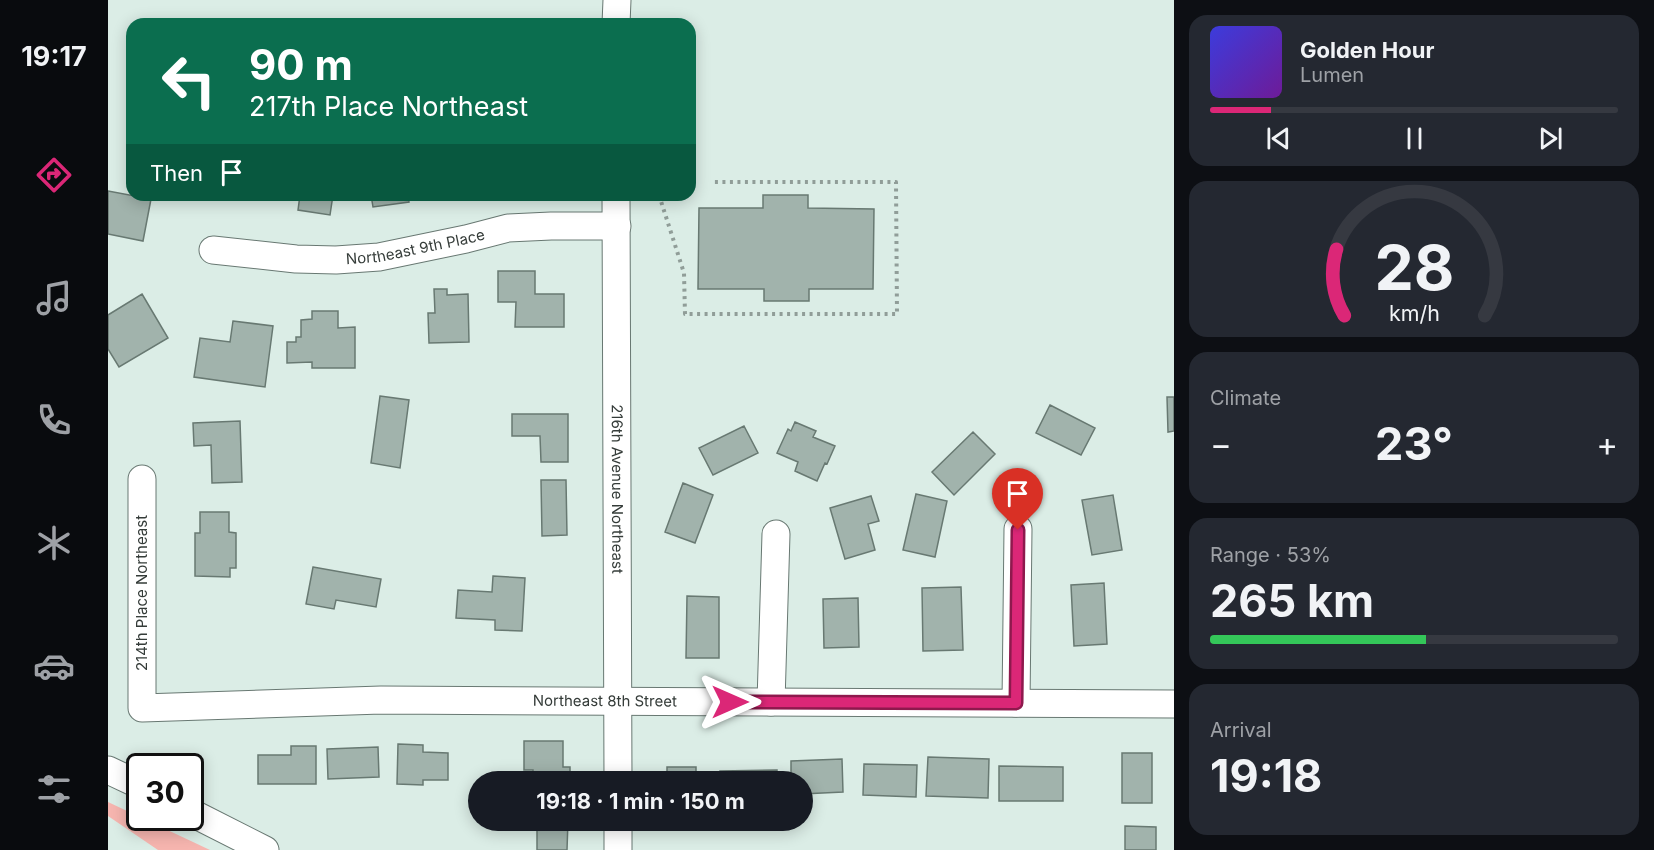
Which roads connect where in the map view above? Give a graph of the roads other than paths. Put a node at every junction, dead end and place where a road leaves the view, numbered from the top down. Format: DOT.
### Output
graph roads {
  1 [pos="616,0"];
  2 [pos="616,18"];
  3 [pos="616,201"];
  4 [pos="617,226"];
  5 [pos="213,250"];
  6 [pos="142,479"];
  7 [pos="1018,530"];
  8 [pos="776,534"];
  9 [pos="618,701"];
  10 [pos="771,702"];
  11 [pos="1016,703"];
  12 [pos="1174,704"];
  13 [pos="142,708"];
  14 [pos="108,770"];
  15 [pos="618,771"];
  16 [pos="126,778"];
  17 [pos="204,819"];
  18 [pos="618,831"];
  19 [pos="265,850"];
  20 [pos="618,850"];
  1 -- 2 [label="street"];
  3 -- 4 [label="street, 216th Avenue Northeast"];
  4 -- 5 [label="street, Northeast 9th Place"];
  4 -- 9 [label="street, 216th Avenue Northeast"];
  6 -- 13 [label="street, 214th Place Northeast"];
  7 -- 11 [label="street"];
  8 -- 10 [label="street"];
  9 -- 10 [label="street, Northeast 8th Street"];
  9 -- 13 [label="street, Northeast 8th Street"];
  9 -- 15 [label="street, 216th Avenue Northeast"];
  10 -- 11 [label="street, Northeast 8th Street"];
  11 -- 12 [label="street, Northeast 8th Street"];
  14 -- 16 [label="street"];
  17 -- 19 [label="street"];
  18 -- 20 [label="street"];
}
